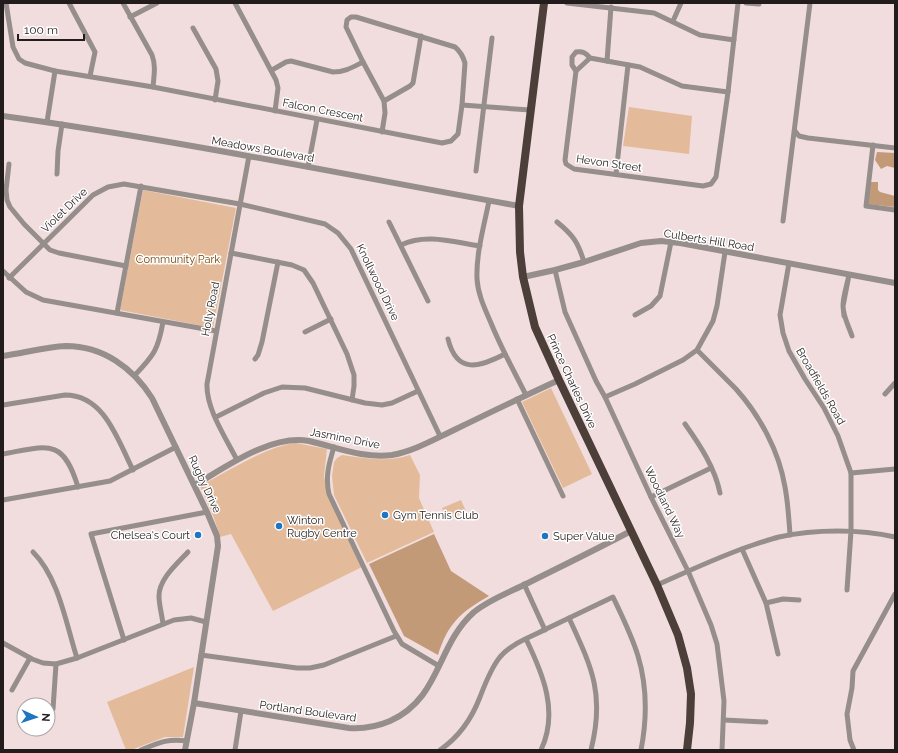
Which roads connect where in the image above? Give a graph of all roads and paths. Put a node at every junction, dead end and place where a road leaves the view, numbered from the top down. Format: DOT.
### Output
graph roads {
  1 [pos="6,3"];
  2 [pos="69,3"];
  3 [pos="122,3"];
  4 [pos="158,3"];
  5 [pos="236,3"];
  6 [pos="544,3"];
  7 [pos="567,3"];
  8 [pos="681,3"];
  9 [pos="738,3"];
  10 [pos="746,3"];
  11 [pos="810,3"];
  12 [pos="584,4"];
  13 [pos="759,4"];
  14 [pos="611,7"];
  15 [pos="130,17"];
  16 [pos="673,21"];
  17 [pos="193,28"];
  18 [pos="421,36"];
  19 [pos="492,38"];
  20 [pos="734,40"];
  21 [pos="590,58"];
  22 [pos="607,61"];
  23 [pos="363,62"];
  24 [pos="628,64"];
  25 [pos="272,70"];
  26 [pos="55,71"];
  27 [pos="576,71"];
  28 [pos="90,76"];
  29 [pos="153,87"];
  30 [pos="728,92"];
  31 [pos="215,100"];
  32 [pos="384,101"];
  33 [pos="462,105"];
  34 [pos="484,107"];
  35 [pos="530,110"];
  36 [pos="275,111"];
  37 [pos="3,116"];
  38 [pos="316,120"];
  39 [pos="47,122"];
  40 [pos="62,124"];
  41 [pos="795,131"];
  42 [pos="382,132"];
  43 [pos="873,145"];
  44 [pos="895,148"];
  45 [pos="249,156"];
  46 [pos="9,164"];
  47 [pos="308,167"];
  48 [pos="476,171"];
  49 [pos="57,174"];
  50 [pos="616,174"];
  51 [pos="141,186"];
  52 [pos="489,201"];
  53 [pos="240,204"];
  54 [pos="519,206"];
  55 [pos="895,210"];
  56 [pos="783,221"];
  57 [pos="389,222"];
  58 [pos="557,222"];
  59 [pos="671,242"];
  60 [pos="44,244"];
  61 [pos="401,245"];
  62 [pos="480,246"];
  63 [pos="725,252"];
  64 [pos="231,253"];
  65 [pos="278,262"];
  66 [pos="584,262"];
  67 [pos="789,264"];
  68 [pos="126,266"];
  69 [pos="555,270"];
  70 [pos="3,271"];
  71 [pos="850,275"];
  72 [pos="523,276"];
  73 [pos="10,278"];
  74 [pos="895,283"];
  75 [pos="428,301"];
  76 [pos="117,313"];
  77 [pos="635,315"];
  78 [pos="331,319"];
  79 [pos="163,322"];
  80 [pos="216,331"];
  81 [pos="305,332"];
  82 [pos="852,336"];
  83 [pos="448,339"];
  84 [pos="697,350"];
  85 [pos="505,354"];
  86 [pos="3,356"];
  87 [pos="255,359"];
  88 [pos="135,375"];
  89 [pos="559,380"];
  90 [pos="895,383"];
  91 [pos="418,391"];
  92 [pos="886,394"];
  93 [pos="526,395"];
  94 [pos="605,397"];
  95 [pos="517,399"];
  96 [pos="352,400"];
  97 [pos="3,405"];
  98 [pos="216,417"];
  99 [pos="685,424"];
  100 [pos="440,436"];
  101 [pos="176,447"];
  102 [pos="334,447"];
  103 [pos="3,454"];
  104 [pos="238,460"];
  105 [pos="711,468"];
  106 [pos="895,468"];
  107 [pos="133,470"];
  108 [pos="851,473"];
  109 [pos="194,485"];
  110 [pos="78,487"];
  111 [pos="720,493"];
  112 [pos="563,496"];
  113 [pos="651,497"];
  114 [pos="3,500"];
  115 [pos="207,512"];
  116 [pos="631,531"];
  117 [pos="851,531"];
  118 [pos="790,535"];
  119 [pos="895,537"];
  120 [pos="742,549"];
  121 [pos="33,552"];
  122 [pos="188,552"];
  123 [pos="688,571"];
  124 [pos="524,584"];
  125 [pos="657,585"];
  126 [pos="847,590"];
  127 [pos="895,594"];
  128 [pos="799,600"];
  129 [pos="766,603"];
  130 [pos="569,618"];
  131 [pos="206,622"];
  132 [pos="163,624"];
  133 [pos="545,630"];
  134 [pos="396,636"];
  135 [pos="526,639"];
  136 [pos="124,640"];
  137 [pos="3,643"];
  138 [pos="778,654"];
  139 [pos="201,655"];
  140 [pos="30,658"];
  141 [pos="77,658"];
  142 [pos="56,664"];
  143 [pos="439,666"];
  144 [pos="12,690"];
  145 [pos="54,697"];
  146 [pos="194,703"];
  147 [pos="241,711"];
  148 [pos="724,720"];
  149 [pos="766,722"];
  150 [pos="187,742"];
  151 [pos="140,750"];
  152 [pos="185,750"];
  153 [pos="235,750"];
  154 [pos="440,750"];
  155 [pos="541,750"];
  156 [pos="591,750"];
  157 [pos="641,750"];
  158 [pos="687,750"];
  159 [pos="722,750"];
  160 [pos="854,750"];
  1 -- 26 [label="street, Falcon Crescent"];
  2 -- 28 [label="street"];
  3 -- 15 [label="street"];
  4 -- 15 [label="street"];
  5 -- 25 [label="street"];
  6 -- 35 [label="highway, Prince Charles Drive"];
  7 -- 12 [label="street"];
  8 -- 16 [label="street"];
  9 -- 20 [label="street"];
  10 -- 13 [label="street"];
  11 -- 41 [label="street"];
  12 -- 14 [label="street"];
  14 -- 16 [label="street"];
  14 -- 22 [label="street"];
  15 -- 29 [label="street"];
  16 -- 20 [label="street"];
  17 -- 31 [label="street"];
  18 -- 23 [label="street"];
  18 -- 32 [label="street"];
  18 -- 33 [label="street, Falcon Crescent"];
  19 -- 34 [label="street"];
  20 -- 30 [label="street"];
  21 -- 22 [label="street"];
  21 -- 27 [label="street"];
  21 -- 27 [label="street, Hevon Street"];
  22 -- 24 [label="street"];
  23 -- 25 [label="street"];
  23 -- 32 [label="street"];
  24 -- 30 [label="street"];
  24 -- 50 [label="street"];
  25 -- 36 [label="street"];
  26 -- 28 [label="street, Falcon Crescent"];
  26 -- 39 [label="street"];
  27 -- 50 [label="street, Hevon Street"];
  28 -- 29 [label="street, Falcon Crescent"];
  29 -- 31 [label="street, Falcon Crescent"];
  30 -- 50 [label="street, Hevon Street"];
  31 -- 36 [label="street, Falcon Crescent"];
  32 -- 42 [label="street"];
  33 -- 34 [label="street"];
  33 -- 42 [label="street, Falcon Crescent"];
  34 -- 35 [label="street"];
  34 -- 48 [label="street"];
  35 -- 54 [label="highway, Prince Charles Drive"];
  36 -- 38 [label="street, Falcon Crescent"];
  37 -- 39 [label="street, Meadows Boulevard"];
  38 -- 42 [label="street, Falcon Crescent"];
  38 -- 47 [label="street"];
  39 -- 40 [label="street, Meadows Boulevard"];
  40 -- 45 [label="street, Meadows Boulevard"];
  40 -- 49 [label="street"];
  41 -- 43 [label="street"];
  41 -- 56 [label="street"];
  43 -- 44 [label="street"];
  43 -- 55 [label="street"];
  45 -- 47 [label="street, Meadows Boulevard"];
  45 -- 53 [label="street, Holly Road"];
  46 -- 60 [label="street"];
  47 -- 52 [label="street, Meadows Boulevard"];
  51 -- 53 [label="street, Violet Drive"];
  51 -- 60 [label="street, Violet Drive"];
  51 -- 68 [label="street"];
  52 -- 54 [label="street, Meadows Boulevard"];
  52 -- 62 [label="street"];
  53 -- 64 [label="street, Holly Road"];
  53 -- 91 [label="street, Knollwood Drive"];
  54 -- 72 [label="highway, Prince Charles Drive"];
  57 -- 61 [label="street"];
  58 -- 66 [label="street"];
  59 -- 63 [label="street, Culberts Hill Road"];
  59 -- 66 [label="street, Culberts Hill Road"];
  59 -- 77 [label="street"];
  60 -- 68 [label="street"];
  60 -- 73 [label="street, Violet Drive"];
  61 -- 62 [label="street"];
  61 -- 75 [label="street"];
  62 -- 85 [label="street"];
  63 -- 67 [label="street, Culberts Hill Road"];
  63 -- 84 [label="street"];
  64 -- 65 [label="street"];
  64 -- 80 [label="street, Holly Road"];
  65 -- 78 [label="street"];
  65 -- 87 [label="street"];
  66 -- 69 [label="street, Culberts Hill Road"];
  67 -- 71 [label="street, Culberts Hill Road"];
  67 -- 108 [label="street, Broadfields Road"];
  68 -- 76 [label="street"];
  69 -- 72 [label="street, Culberts Hill Road"];
  69 -- 94 [label="street, Woodland Way"];
  70 -- 73 [label="street"];
  71 -- 74 [label="street, Culberts Hill Road"];
  71 -- 82 [label="street"];
  72 -- 89 [label="highway, Prince Charles Drive"];
  73 -- 76 [label="street"];
  76 -- 79 [label="street"];
  78 -- 81 [label="street"];
  78 -- 96 [label="street"];
  79 -- 80 [label="street"];
  79 -- 88 [label="street"];
  80 -- 98 [label="street, Holly Road"];
  83 -- 85 [label="street"];
  84 -- 94 [label="street"];
  84 -- 118 [label="street"];
  85 -- 93 [label="street"];
  86 -- 88 [label="street, Rugby Drive"];
  88 -- 101 [label="street, Rugby Drive"];
  89 -- 93 [label="street, Jasmine Drive"];
  89 -- 116 [label="highway, Prince Charles Drive"];
  90 -- 92 [label="street"];
  91 -- 96 [label="street"];
  91 -- 100 [label="street, Knollwood Drive"];
  93 -- 95 [label="street, Jasmine Drive"];
  94 -- 113 [label="street, Woodland Way"];
  95 -- 100 [label="street, Jasmine Drive"];
  95 -- 112 [label="street"];
  96 -- 98 [label="street"];
  97 -- 107 [label="street"];
  98 -- 104 [label="street, Holly Road"];
  99 -- 105 [label="street"];
  100 -- 102 [label="street, Jasmine Drive"];
  101 -- 107 [label="street"];
  101 -- 109 [label="street, Rugby Drive"];
  102 -- 104 [label="street, Jasmine Drive"];
  102 -- 134 [label="street"];
  103 -- 110 [label="street"];
  104 -- 109 [label="street, Jasmine Drive"];
  105 -- 111 [label="street"];
  105 -- 113 [label="street"];
  106 -- 108 [label="street"];
  107 -- 110 [label="street"];
  108 -- 117 [label="street, Broadfields Road"];
  109 -- 115 [label="street, Rugby Drive"];
  110 -- 114 [label="street"];
  113 -- 123 [label="street, Woodland Way"];
  115 -- 131 [label="street, Rugby Drive"];
  115 -- 136 [label="street"];
  116 -- 124 [label="street, Portland Boulevard"];
  116 -- 125 [label="highway, Prince Charles Drive"];
  117 -- 118 [label="street"];
  117 -- 119 [label="street"];
  117 -- 126 [label="street, Broadfields Road"];
  118 -- 120 [label="street"];
  120 -- 123 [label="street"];
  120 -- 129 [label="street"];
  121 -- 141 [label="street"];
  122 -- 132 [label="street"];
  123 -- 125 [label="street"];
  123 -- 148 [label="street, Woodland Way"];
  124 -- 133 [label="street"];
  124 -- 143 [label="street, Portland Boulevard"];
  125 -- 158 [label="highway, Prince Charles Drive"];
  127 -- 160 [label="street"];
  128 -- 129 [label="street"];
  129 -- 138 [label="street"];
  130 -- 133 [label="street"];
  130 -- 156 [label="street"];
  130 -- 157 [label="street"];
  131 -- 132 [label="street"];
  131 -- 139 [label="street, Rugby Drive"];
  132 -- 136 [label="street"];
  133 -- 135 [label="street"];
  134 -- 139 [label="street"];
  134 -- 143 [label="street"];
  135 -- 154 [label="street"];
  135 -- 155 [label="street"];
  136 -- 141 [label="street"];
  137 -- 140 [label="street"];
  139 -- 146 [label="street, Rugby Drive"];
  140 -- 142 [label="street"];
  140 -- 144 [label="street"];
  141 -- 142 [label="street"];
  142 -- 145 [label="street"];
  143 -- 147 [label="street, Portland Boulevard"];
  146 -- 147 [label="street, Portland Boulevard"];
  146 -- 150 [label="street, Rugby Drive"];
  147 -- 153 [label="street"];
  148 -- 149 [label="street"];
  148 -- 159 [label="street, Woodland Way"];
  150 -- 151 [label="street"];
  150 -- 152 [label="street, Rugby Drive"];
}
